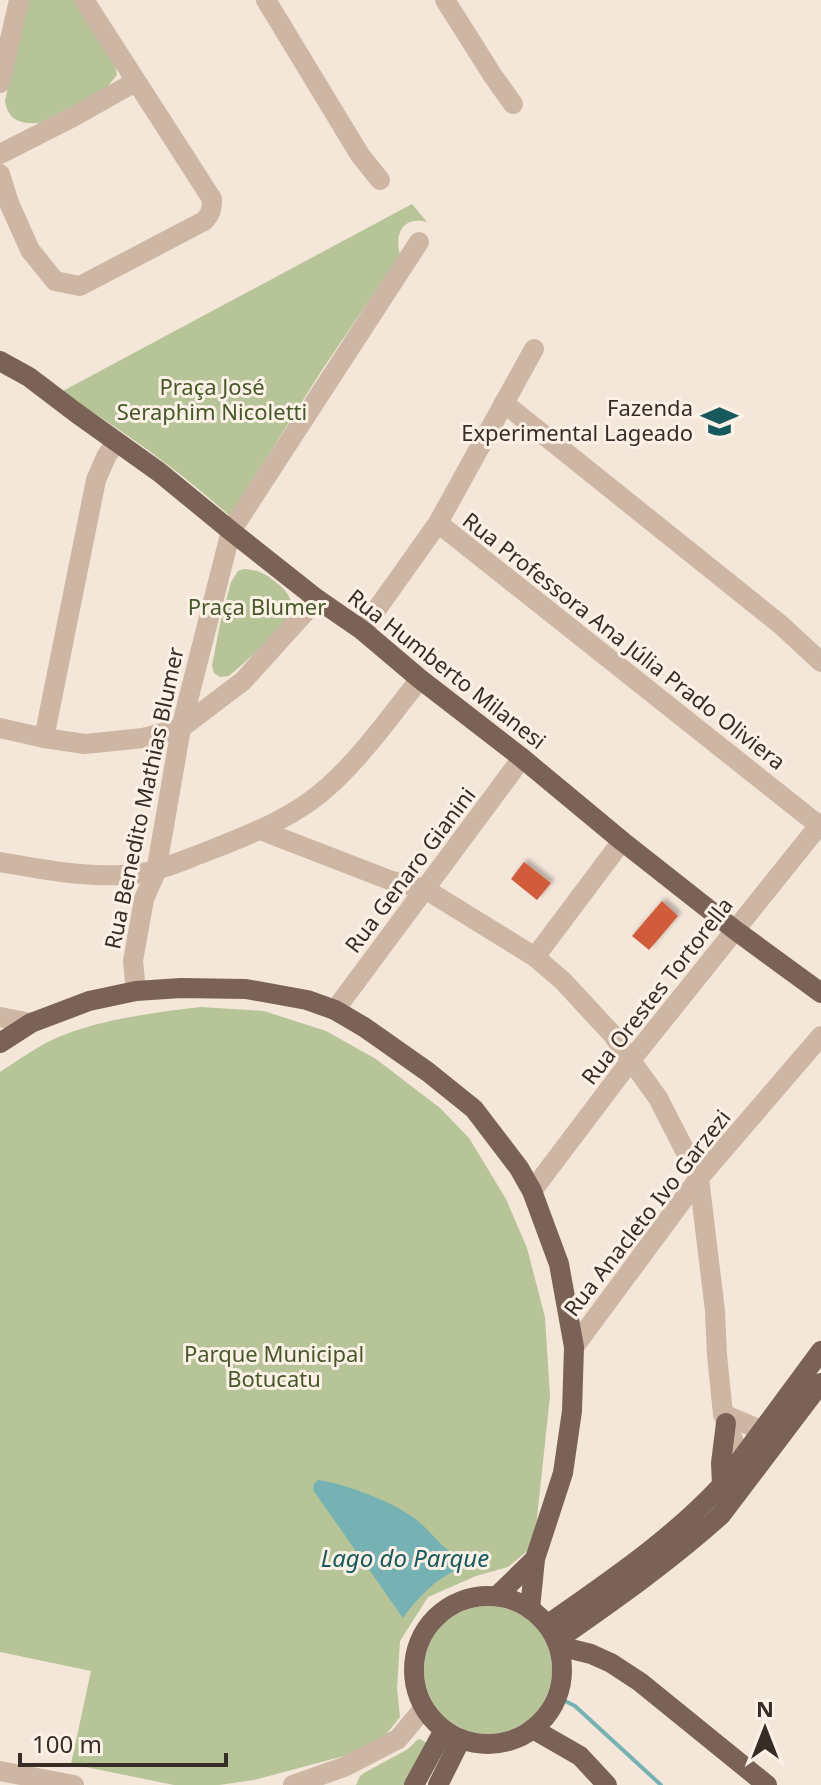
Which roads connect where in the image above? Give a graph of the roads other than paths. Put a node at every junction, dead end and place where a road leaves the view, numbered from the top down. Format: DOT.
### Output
graph roads {
  1 [pos="19,0"];
  2 [pos="84,0"];
  3 [pos="266,0"];
  4 [pos="445,0"];
  5 [pos="135,82"];
  6 [pos="0,83"];
  7 [pos="513,104"];
  8 [pos="0,154"];
  9 [pos="0,174"];
  10 [pos="380,180"];
  11 [pos="419,242"];
  12 [pos="534,349"];
  13 [pos="0,361"];
  14 [pos="504,403"];
  15 [pos="116,442"];
  16 [pos="438,523"];
  17 [pos="231,531"];
  18 [pos="317,599"];
  19 [pos="362,630"];
  20 [pos="821,662"];
  21 [pos="420,679"];
  22 [pos="0,728"];
  23 [pos="181,728"];
  24 [pos="44,738"];
  25 [pos="522,758"];
  26 [pos="820,825"];
  27 [pos="260,830"];
  28 [pos="622,841"];
  29 [pos="0,862"];
  30 [pos="156,872"];
  31 [pos="425,889"];
  32 [pos="735,930"];
  33 [pos="535,957"];
  34 [pos="136,991"];
  35 [pos="821,993"];
  36 [pos="335,1010"];
  37 [pos="0,1017"];
  38 [pos="31,1023"];
  39 [pos="821,1036"];
  40 [pos="0,1043"];
  41 [pos="631,1060"];
  42 [pos="699,1178"];
  43 [pos="532,1191"];
  44 [pos="574,1347"];
  45 [pos="821,1351"];
  46 [pos="821,1383"];
  47 [pos="725,1419"];
  48 [pos="769,1436"];
  49 [pos="748,1465"];
  50 [pos="722,1485"];
  51 [pos="535,1559"];
  52 [pos="497,1596"];
  53 [pos="530,1609"];
  54 [pos="596,1613"];
  55 [pos="554,1637"];
  56 [pos="602,1659"];
  57 [pos="424,1708"];
  58 [pos="533,1729"];
  59 [pos="452,1734"];
  60 [pos="0,1771"];
  61 [pos="74,1785"];
  62 [pos="293,1785"];
  63 [pos="414,1785"];
  64 [pos="438,1785"];
  65 [pos="607,1785"];
  66 [pos="767,1785"];
  1 -- 6 [label="street"];
  2 -- 5 [label="street"];
  3 -- 10 [label="street"];
  4 -- 7 [label="street"];
  5 -- 8 [label="street"];
  5 -- 9 [label="street"];
  11 -- 17 [label="street, Rua Benedito Mathias Blumer"];
  12 -- 14 [label="street"];
  13 -- 15 [label="main road, Rua Humberto Milanesi"];
  14 -- 16 [label="street"];
  14 -- 20 [label="street"];
  15 -- 17 [label="main road, Rua Humberto Milanesi"];
  15 -- 24 [label="street"];
  16 -- 19 [label="street"];
  16 -- 26 [label="street, Rua Professora Ana Júlia Prado Oliviera"];
  17 -- 18 [label="main road, Rua Humberto Milanesi"];
  17 -- 23 [label="street, Rua Benedito Mathias Blumer"];
  18 -- 19 [label="main road, Rua Humberto Milanesi"];
  18 -- 23 [label="street"];
  19 -- 21 [label="main road, Rua Humberto Milanesi"];
  21 -- 25 [label="main road, Rua Humberto Milanesi"];
  21 -- 27 [label="street"];
  22 -- 24 [label="street"];
  23 -- 24 [label="street"];
  23 -- 30 [label="street, Rua Benedito Mathias Blumer"];
  25 -- 28 [label="main road, Rua Humberto Milanesi"];
  25 -- 31 [label="street, Rua Genaro Gianini"];
  26 -- 32 [label="street, Rua Orestes Tortorella"];
  27 -- 30 [label="street"];
  27 -- 31 [label="street"];
  28 -- 32 [label="main road, Rua Humberto Milanesi"];
  28 -- 33 [label="street"];
  29 -- 30 [label="street"];
  30 -- 34 [label="street, Rua Benedito Mathias Blumer"];
  31 -- 33 [label="street"];
  31 -- 36 [label="street, Rua Genaro Gianini"];
  32 -- 35 [label="main road, Rua Humberto Milanesi"];
  32 -- 41 [label="street, Rua Orestes Tortorella"];
  33 -- 41 [label="street"];
  34 -- 36 [label="main road"];
  34 -- 38 [label="main road"];
  36 -- 43 [label="main road"];
  37 -- 38 [label="street"];
  38 -- 40 [label="main road"];
  39 -- 42 [label="street, Rua Anacleto Ivo Garzezi"];
  41 -- 42 [label="street"];
  41 -- 43 [label="street, Rua Orestes Tortorella"];
  42 -- 44 [label="street, Rua Anacleto Ivo Garzezi"];
  42 -- 47 [label="street"];
  43 -- 44 [label="main road"];
  44 -- 51 [label="main road"];
  45 -- 48 [label="main road"];
  46 -- 48 [label="main road"];
  47 -- 48 [label="street"];
  47 -- 49 [label="street"];
  47 -- 50 [label="main road"];
  48 -- 49 [label="main road"];
  49 -- 50 [label="main road"];
  49 -- 54 [label="main road"];
  50 -- 55 [label="main road"];
  51 -- 52 [label="main road"];
  51 -- 53 [label="main road"];
  52 -- 53 [label="main road"];
  52 -- 57 [label="main road"];
  53 -- 55 [label="main road"];
  54 -- 55 [label="main road"];
  54 -- 56 [label="main road"];
  55 -- 56 [label="main road"];
  55 -- 58 [label="main road"];
  56 -- 66 [label="main road"];
  57 -- 59 [label="main road"];
  57 -- 62 [label="street"];
  58 -- 59 [label="main road"];
  58 -- 65 [label="main road"];
  59 -- 63 [label="main road"];
  59 -- 64 [label="main road"];
  60 -- 61 [label="street"];
}
